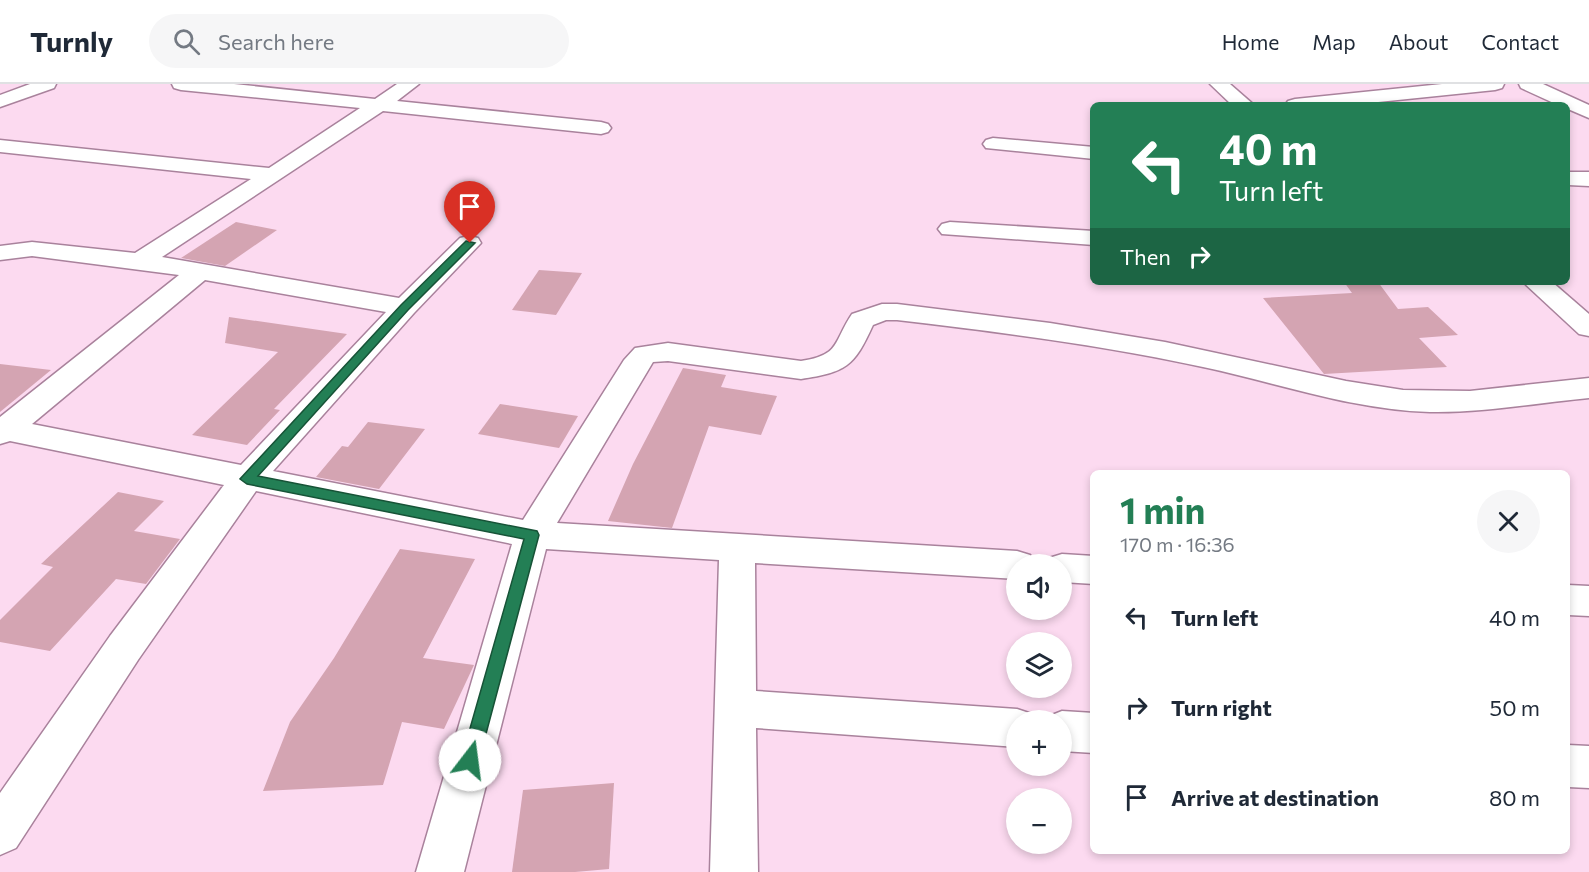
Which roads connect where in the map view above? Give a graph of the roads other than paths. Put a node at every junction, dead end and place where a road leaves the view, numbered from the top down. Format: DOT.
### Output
graph roads {
  1 [pos="47,84"];
  2 [pos="181,84"];
  3 [pos="410,84"];
  4 [pos="1219,84"];
  5 [pos="1380,84"];
  6 [pos="1494,84"];
  7 [pos="1528,84"];
  8 [pos="1566,84"];
  9 [pos="1400,94"];
  10 [pos="1589,94"];
  11 [pos="0,101"];
  12 [pos="1240,102"];
  13 [pos="1324,102"];
  14 [pos="1567,102"];
  15 [pos="1570,103"];
  16 [pos="376,106"];
  17 [pos="1589,112"];
  18 [pos="601,128"];
  19 [pos="993,144"];
  20 [pos="0,146"];
  21 [pos="1090,153"];
  22 [pos="273,175"];
  23 [pos="1570,178"];
  24 [pos="1589,179"];
  25 [pos="950,229"];
  26 [pos="1090,238"];
  27 [pos="470,243"];
  28 [pos="0,253"];
  29 [pos="140,261"];
  30 [pos="200,271"];
  31 [pos="1539,285"];
  32 [pos="405,307"];
  33 [pos="1589,328"];
  34 [pos="1589,388"];
  35 [pos="2,430"];
  36 [pos="247,479"];
  37 [pos="532,535"];
  38 [pos="737,547"];
  39 [pos="1006,564"];
  40 [pos="1072,569"];
  41 [pos="1090,570"];
  42 [pos="1570,600"];
  43 [pos="1589,601"];
  44 [pos="734,708"];
  45 [pos="1006,727"];
  46 [pos="1072,732"];
  47 [pos="1090,733"];
  48 [pos="1570,766"];
  49 [pos="1589,767"];
  50 [pos="0,832"];
  51 [pos="440,872"];
  52 [pos="734,872"];
  1 -- 11 [label="street"];
  2 -- 16 [label="street"];
  3 -- 16 [label="street"];
  4 -- 12 [label="street"];
  5 -- 9 [label="street"];
  6 -- 9 [label="street"];
  7 -- 14 [label="street"];
  8 -- 10 [label="street"];
  9 -- 13 [label="street"];
  15 -- 17 [label="street"];
  16 -- 18 [label="street"];
  16 -- 22 [label="street"];
  19 -- 21 [label="street"];
  20 -- 22 [label="street"];
  22 -- 29 [label="street"];
  23 -- 24 [label="street"];
  25 -- 26 [label="street"];
  27 -- 32 [label="street"];
  28 -- 29 [label="street"];
  29 -- 30 [label="street"];
  30 -- 32 [label="street"];
  30 -- 35 [label="street"];
  31 -- 33 [label="street"];
  32 -- 36 [label="street"];
  34 -- 37 [label="street"];
  35 -- 36 [label="street"];
  36 -- 37 [label="street"];
  36 -- 50 [label="street"];
  37 -- 38 [label="street"];
  37 -- 51 [label="street"];
  38 -- 39 [label="street"];
  38 -- 44 [label="street"];
  40 -- 41 [label="street"];
  42 -- 43 [label="street"];
  44 -- 45 [label="street"];
  44 -- 52 [label="street"];
  46 -- 47 [label="street"];
  48 -- 49 [label="street"];
}
